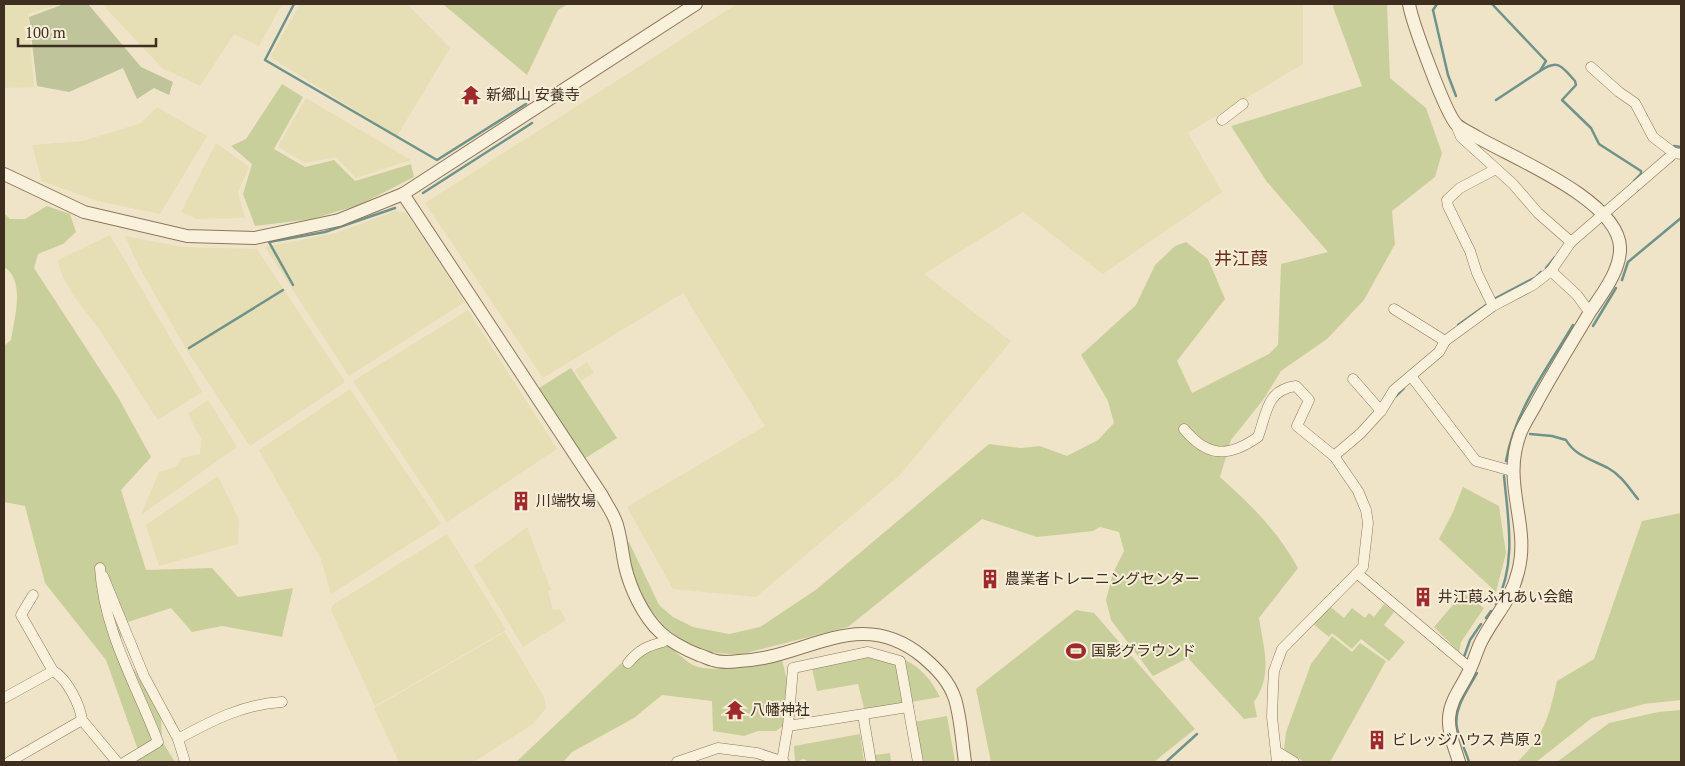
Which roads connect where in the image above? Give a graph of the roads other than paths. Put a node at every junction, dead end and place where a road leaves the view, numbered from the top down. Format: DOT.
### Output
graph roads {
  1 [pos="696,4"];
  2 [pos="1409,4"];
  3 [pos="1591,67"];
  4 [pos="1243,104"];
  5 [pos="1222,120"];
  6 [pos="1456,125"];
  7 [pos="1678,153"];
  8 [pos="1496,169"];
  9 [pos="4,174"];
  10 [pos="403,194"];
  11 [pos="1604,214"];
  12 [pos="1572,242"];
  13 [pos="1551,271"];
  14 [pos="1493,306"];
  15 [pos="1394,309"];
  16 [pos="1590,313"];
  17 [pos="1445,341"];
  18 [pos="1412,376"];
  19 [pos="1353,379"];
  20 [pos="1381,411"];
  21 [pos="1184,429"];
  22 [pos="1334,456"];
  23 [pos="1512,471"];
  24 [pos="626,568"];
  25 [pos="1358,574"];
  26 [pos="624,590"];
  27 [pos="33,595"];
  28 [pos="663,642"];
  29 [pos="628,663"];
  30 [pos="1470,669"];
  31 [pos="53,671"];
  32 [pos="4,699"];
  33 [pos="282,702"];
  34 [pos="908,707"];
  35 [pos="863,715"];
  36 [pos="82,720"];
  37 [pos="788,726"];
  38 [pos="178,739"];
  39 [pos="1276,751"];
  40 [pos="9,762"];
  41 [pos="117,762"];
  42 [pos="125,762"];
  43 [pos="185,762"];
  44 [pos="677,762"];
  45 [pos="783,762"];
  46 [pos="871,762"];
  47 [pos="918,762"];
  48 [pos="965,762"];
  49 [pos="1277,762"];
  50 [pos="1294,762"];
  51 [pos="1459,762"];
  1 -- 10 [label="street"];
  2 -- 6 [label="street"];
  3 -- 7 [label="street"];
  4 -- 5 [label="street"];
  6 -- 8 [label="street"];
  6 -- 11 [label="street"];
  7 -- 11 [label="street"];
  8 -- 12 [label="street"];
  8 -- 14 [label="street"];
  9 -- 10 [label="street"];
  10 -- 24 [label="street"];
  11 -- 12 [label="street"];
  11 -- 16 [label="street"];
  12 -- 13 [label="street"];
  13 -- 14 [label="street"];
  13 -- 16 [label="street"];
  14 -- 17 [label="street"];
  15 -- 17 [label="street"];
  16 -- 23 [label="street"];
  17 -- 18 [label="street"];
  18 -- 20 [label="street"];
  18 -- 23 [label="street"];
  19 -- 20 [label="street"];
  20 -- 22 [label="street"];
  21 -- 22 [label="street"];
  22 -- 25 [label="street"];
  23 -- 30 [label="street"];
  24 -- 26 [label="street"];
  24 -- 48 [label="street"];
  25 -- 30 [label="street"];
  25 -- 39 [label="street"];
  27 -- 31 [label="street"];
  28 -- 29 [label="street"];
  30 -- 51 [label="street"];
  31 -- 32 [label="street"];
  31 -- 36 [label="street"];
  33 -- 38 [label="street"];
  34 -- 35 [label="street"];
  34 -- 37 [label="street"];
  34 -- 47 [label="street"];
  35 -- 37 [label="street"];
  35 -- 46 [label="street"];
  36 -- 40 [label="street"];
  36 -- 41 [label="street"];
  37 -- 45 [label="street"];
  38 -- 42 [label="street"];
  38 -- 43 [label="street"];
  39 -- 49 [label="street"];
  39 -- 50 [label="street"];
  44 -- 45 [label="street"];
}
